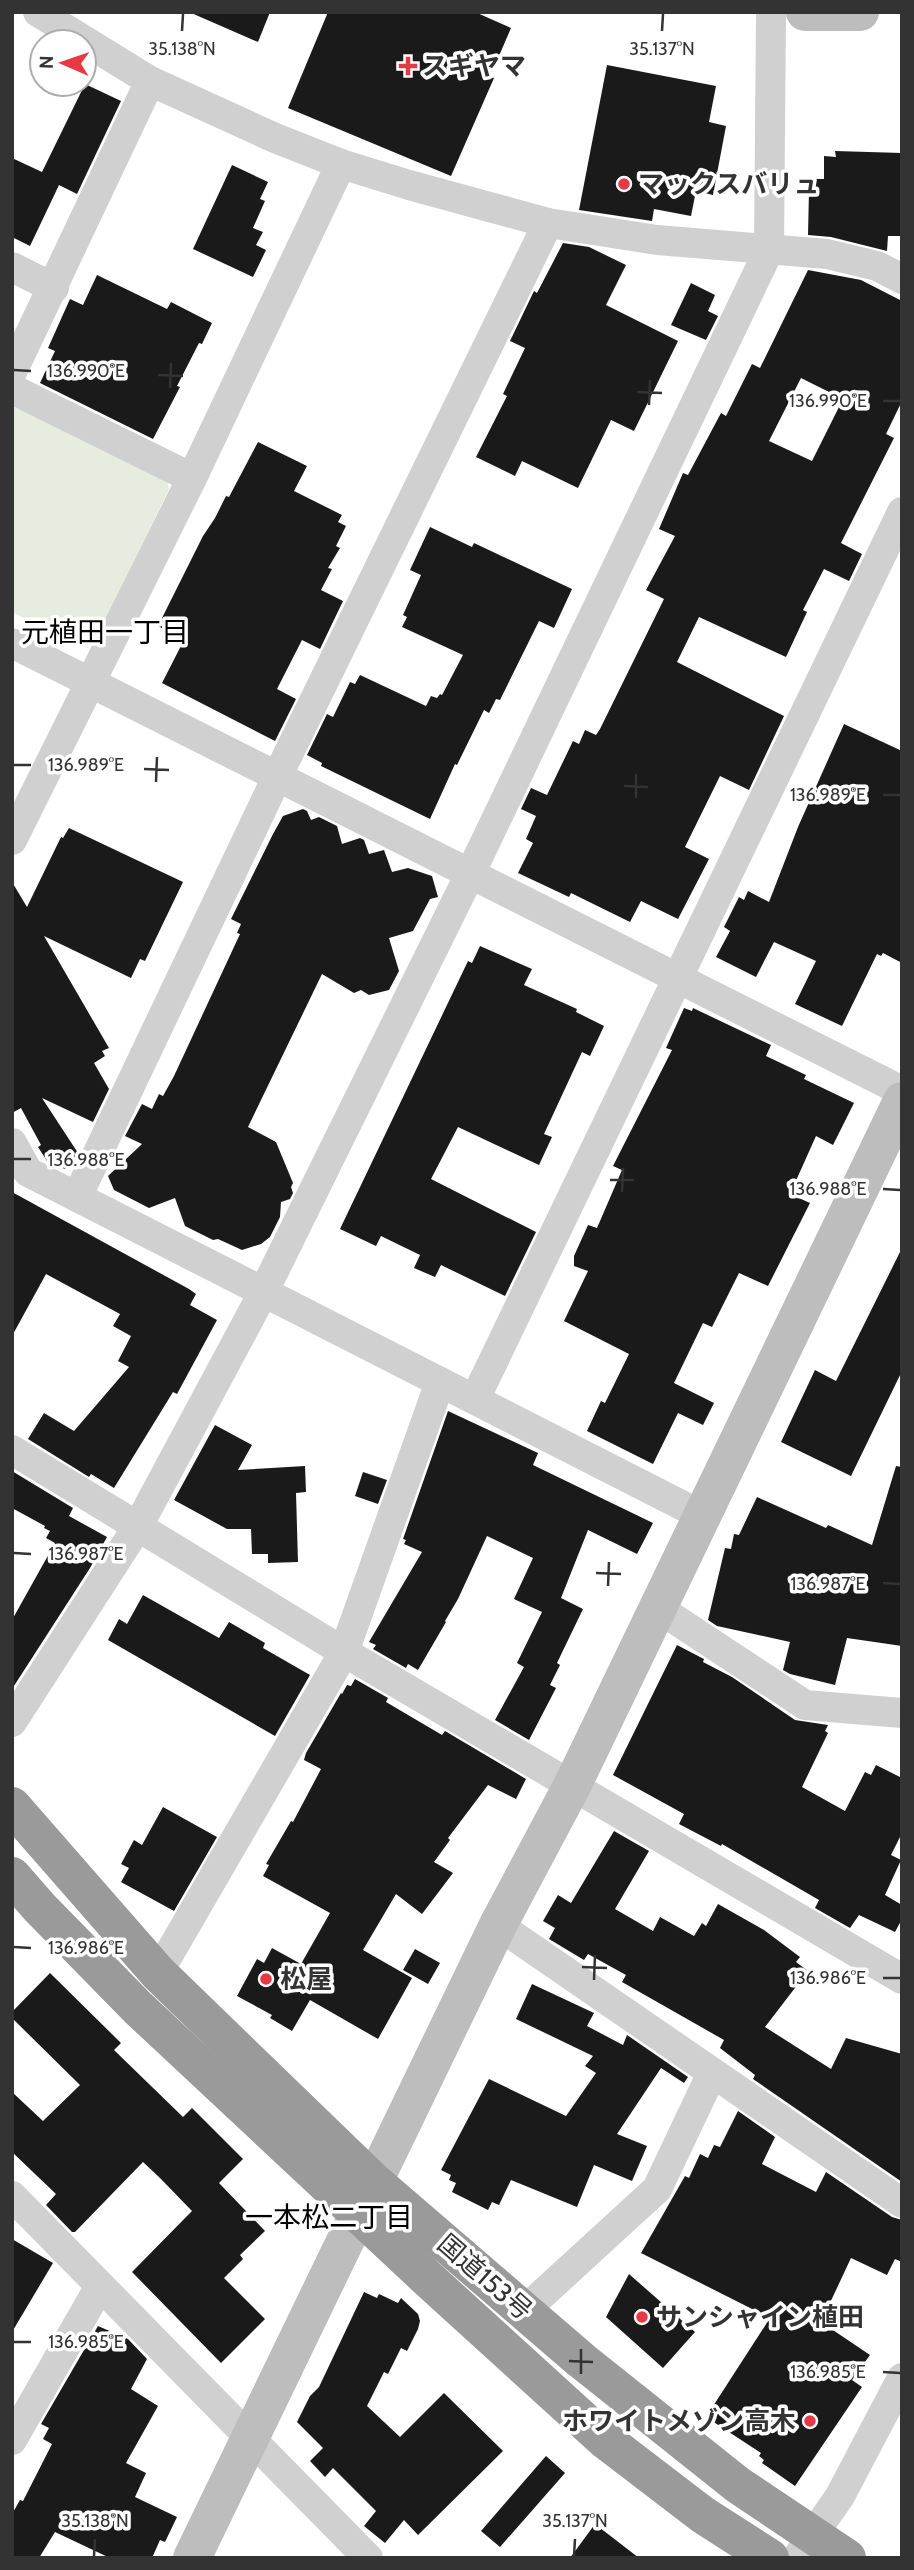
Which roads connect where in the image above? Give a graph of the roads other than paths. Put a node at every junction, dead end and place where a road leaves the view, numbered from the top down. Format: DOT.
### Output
graph roads {
  1 [pos="38,12"];
  2 [pos="771,12"];
  3 [pos="805,12"];
  4 [pos="860,12"];
  5 [pos="150,81"];
  6 [pos="341,164"];
  7 [pos="548,223"];
  8 [pos="769,250"];
  9 [pos="12,267"];
  10 [pos="902,279"];
  11 [pos="54,288"];
  12 [pos="12,372"];
  13 [pos="12,388"];
  14 [pos="192,478"];
  15 [pos="902,512"];
  16 [pos="12,643"];
  17 [pos="90,683"];
  18 [pos="277,777"];
  19 [pos="12,840"];
  20 [pos="470,874"];
  21 [pos="677,978"];
  22 [pos="902,1091"];
  23 [pos="902,1101"];
  24 [pos="12,1143"];
  25 [pos="77,1197"];
  26 [pos="264,1291"];
  27 [pos="440,1382"];
  28 [pos="475,1399"];
  29 [pos="12,1451"];
  30 [pos="701,1515"];
  31 [pos="138,1526"];
  32 [pos="658,1608"];
  33 [pos="344,1652"];
  34 [pos="902,1713"];
  35 [pos="12,1722"];
  36 [pos="573,1784"];
  37 [pos="12,1806"];
  38 [pos="12,1876"];
  39 [pos="498,1925"];
  40 [pos="158,1973"];
  41 [pos="902,1979"];
  42 [pos="712,2073"];
  43 [pos="12,2196"];
  44 [pos="365,2198"];
  45 [pos="902,2203"];
  46 [pos="100,2286"];
  47 [pos="525,2310"];
  48 [pos="902,2378"];
  49 [pos="22,2400"];
  50 [pos="250,2436"];
  51 [pos="12,2440"];
  52 [pos="805,2546"];
  53 [pos="192,2558"];
  54 [pos="368,2558"];
  55 [pos="769,2558"];
  56 [pos="847,2558"];
  1 -- 5 [label="street"];
  2 -- 8 [label="street"];
  3 -- 4 [label="street"];
  5 -- 6 [label="street"];
  5 -- 11 [label="street"];
  6 -- 7 [label="street"];
  6 -- 14 [label="street"];
  7 -- 8 [label="street"];
  7 -- 18 [label="street"];
  8 -- 10 [label="street"];
  8 -- 20 [label="street"];
  9 -- 11 [label="street"];
  11 -- 12 [label="street"];
  13 -- 14 [label="street"];
  14 -- 17 [label="street"];
  15 -- 21 [label="street"];
  16 -- 17 [label="street"];
  17 -- 18 [label="street"];
  17 -- 19 [label="street"];
  18 -- 20 [label="street"];
  18 -- 25 [label="street"];
  20 -- 21 [label="street"];
  20 -- 26 [label="street"];
  21 -- 22 [label="street"];
  21 -- 28 [label="street"];
  23 -- 30 [label="street"];
  24 -- 25 [label="street"];
  25 -- 26 [label="street"];
  26 -- 27 [label="street"];
  26 -- 31 [label="street"];
  27 -- 28 [label="street"];
  27 -- 33 [label="street"];
  28 -- 30 [label="street"];
  29 -- 31 [label="street"];
  30 -- 32 [label="street"];
  31 -- 33 [label="street"];
  31 -- 35 [label="street"];
  32 -- 34 [label="street"];
  32 -- 36 [label="street"];
  33 -- 36 [label="street"];
  33 -- 40 [label="street"];
  36 -- 39 [label="street"];
  36 -- 41 [label="street"];
  37 -- 40 [label="highway, 国道153号"];
  38 -- 44 [label="highway, 国道153号"];
  39 -- 42 [label="street"];
  39 -- 44 [label="street"];
  40 -- 44 [label="highway, 国道153号"];
  42 -- 45 [label="street"];
  42 -- 47 [label="street"];
  43 -- 46 [label="street"];
  44 -- 47 [label="highway, 国道153号"];
  44 -- 50 [label="street"];
  44 -- 55 [label="highway, 国道153号"];
  46 -- 49 [label="street"];
  46 -- 50 [label="street"];
  47 -- 52 [label="highway, 国道153号"];
  48 -- 52 [label="street"];
  49 -- 51 [label="street"];
  50 -- 53 [label="street"];
  50 -- 54 [label="street"];
  52 -- 56 [label="highway, 国道153号"];
}
